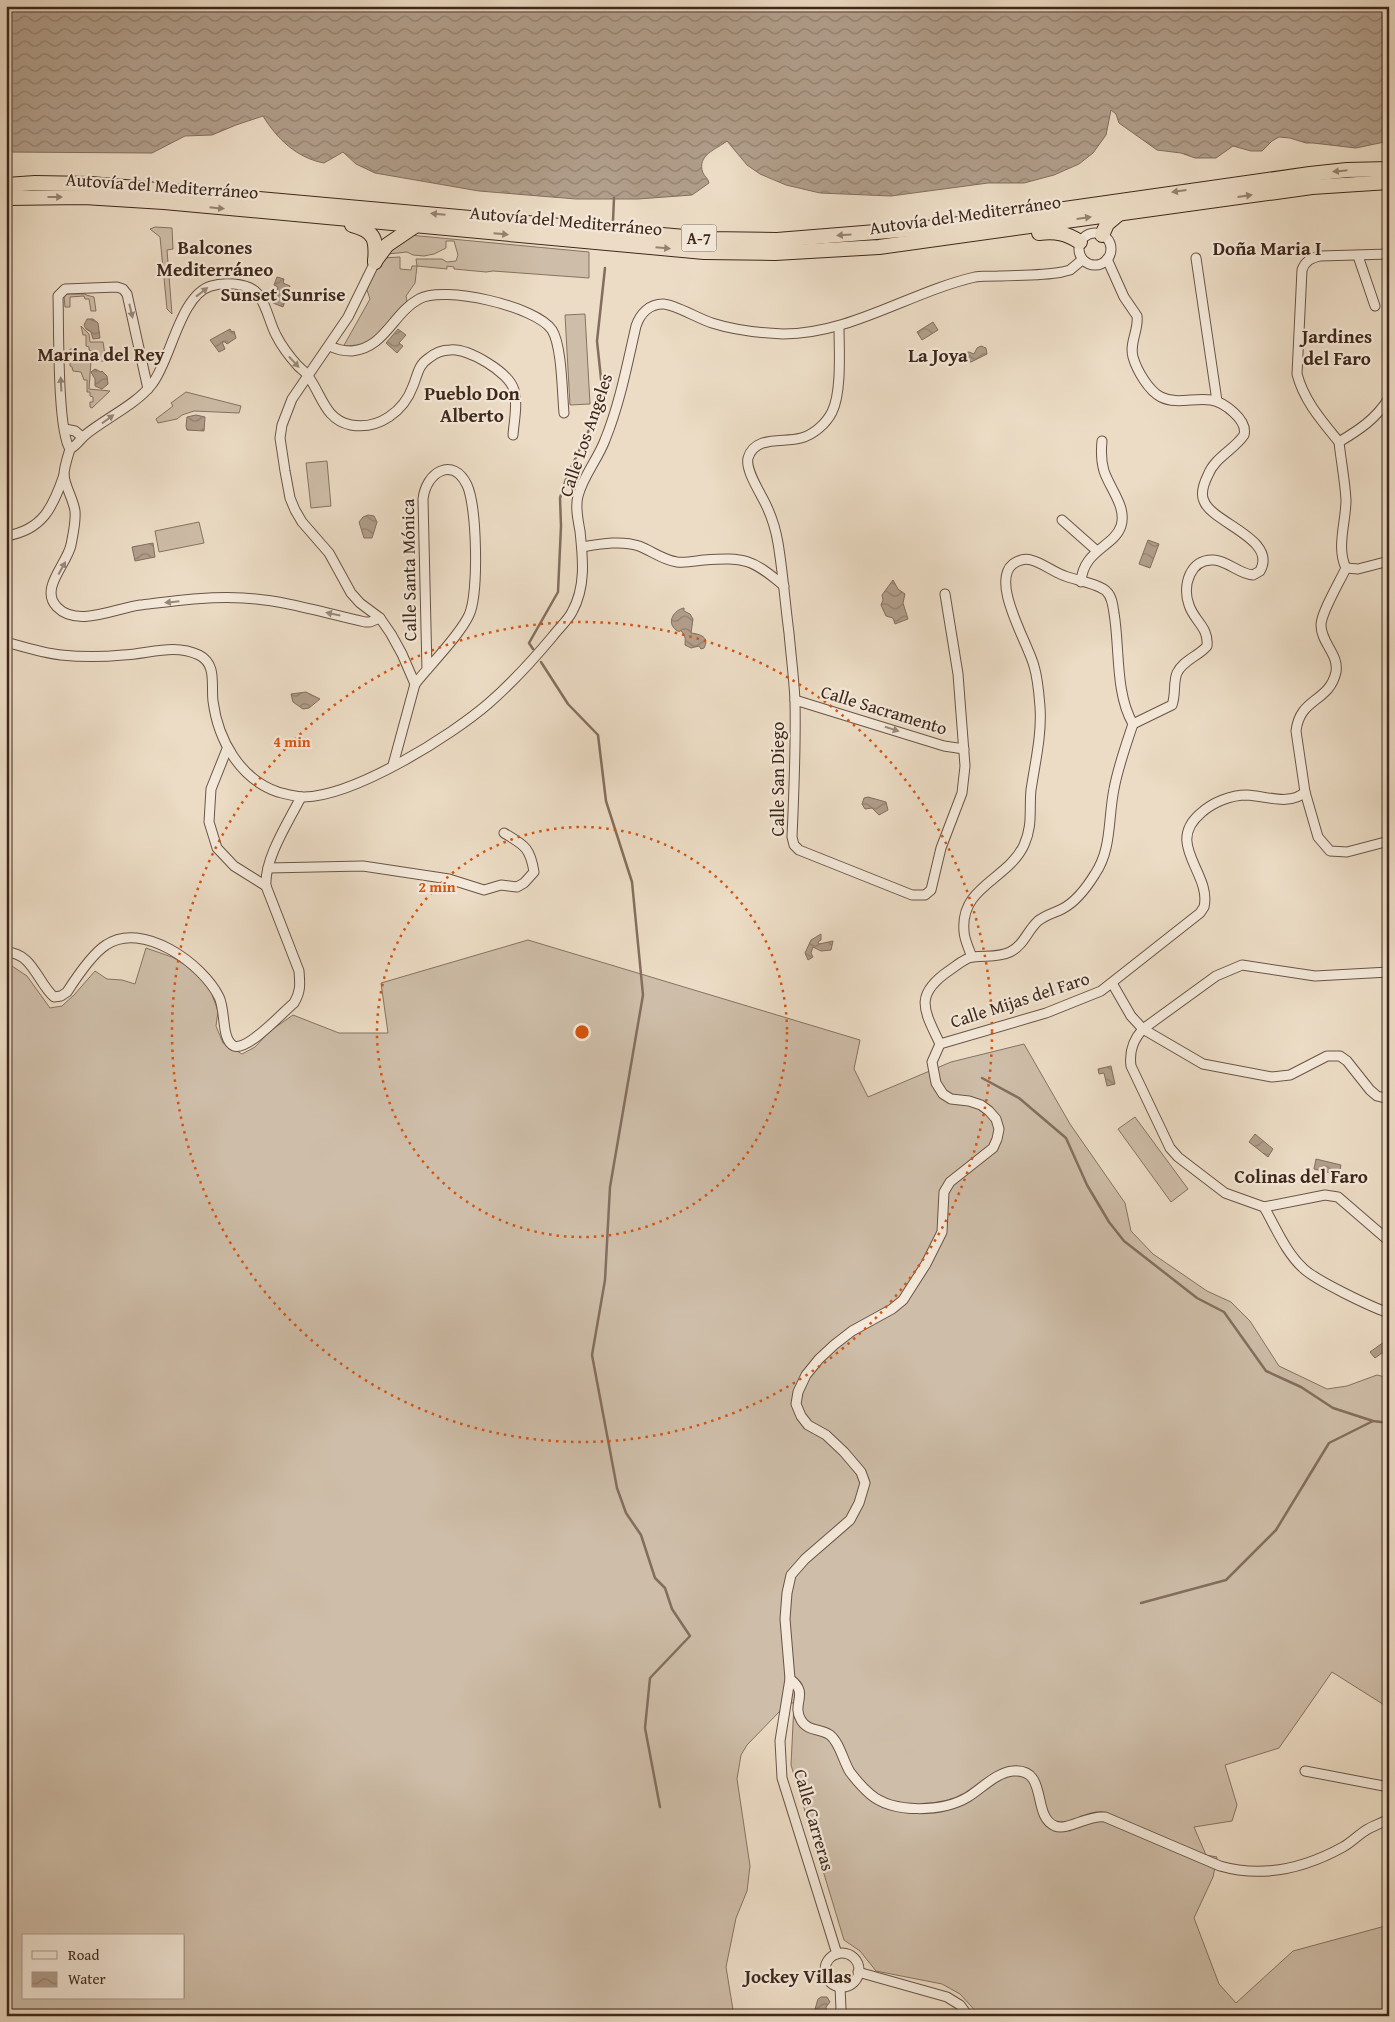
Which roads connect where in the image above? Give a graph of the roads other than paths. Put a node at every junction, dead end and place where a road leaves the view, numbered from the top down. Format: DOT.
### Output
graph roads {
  1 [pos="1389,169"];
  2 [pos="1389,182"];
  3 [pos="6,185"];
  4 [pos="6,198"];
  5 [pos="1120,213"];
  6 [pos="330,219"];
  7 [pos="415,226"];
  8 [pos="1102,235"];
  9 [pos="1080,242"];
  10 [pos="879,247"];
  11 [pos="1389,254"];
  12 [pos="1358,256"];
  13 [pos="1196,258"];
  14 [pos="1107,259"];
  15 [pos="1082,260"];
  16 [pos="375,262"];
  17 [pos="1375,306"];
  18 [pos="839,326"];
  19 [pos="330,346"];
  20 [pos="308,376"];
  21 [pos="148,389"];
  22 [pos="1389,398"];
  23 [pos="1217,401"];
  24 [pos="564,413"];
  25 [pos="64,429"];
  26 [pos="513,435"];
  27 [pos="82,437"];
  28 [pos="1102,440"];
  29 [pos="1339,442"];
  30 [pos="70,449"];
  31 [pos="64,474"];
  32 [pos="1062,520"];
  33 [pos="6,536"];
  34 [pos="582,547"];
  35 [pos="1097,551"];
  36 [pos="1389,561"];
  37 [pos="1346,568"];
  38 [pos="1082,582"];
  39 [pos="784,586"];
  40 [pos="945,594"];
  41 [pos="380,618"];
  42 [pos="6,642"];
  43 [pos="427,670"];
  44 [pos="414,684"];
  45 [pos="795,700"];
  46 [pos="1133,724"];
  47 [pos="227,749"];
  48 [pos="964,749"];
  49 [pos="393,765"];
  50 [pos="1305,792"];
  51 [pos="301,797"];
  52 [pos="504,833"];
  53 [pos="1389,841"];
  54 [pos="268,868"];
  55 [pos="266,886"];
  56 [pos="6,952"];
  57 [pos="972,957"];
  58 [pos="1389,972"];
  59 [pos="1112,983"];
  60 [pos="1143,1029"];
  61 [pos="940,1044"];
  62 [pos="1389,1099"];
  63 [pos="1264,1207"];
  64 [pos="1389,1240"];
  65 [pos="1389,1313"];
  66 [pos="790,1679"];
  67 [pos="1306,1771"];
  68 [pos="1389,1787"];
  69 [pos="1389,1819"];
  70 [pos="837,1954"];
  71 [pos="858,1972"];
  72 [pos="840,1987"];
  73 [pos="839,2016"];
  74 [pos="968,2016"];
  1 -- 3 [label="highway, Autovía del Mediterráneo / A-7, one-way"];
  5 -- 2 [label="highway, Autovía del Mediterráneo / A-7, one-way"];
  4 -- 6 [label="highway, Autovía del Mediterráneo / A-7, one-way"];
  5 -- 8 [label="highway"];
  10 -- 5 [label="highway, Autovía del Mediterráneo / A-7, one-way"];
  6 -- 7 [label="highway, Autovía del Mediterráneo / A-7"];
  6 -- 16 [label="highway"];
  7 -- 10 [label="highway, Autovía del Mediterráneo / A-7, one-way"];
  7 -- 16 [label="highway"];
  8 -- 9 [label="street"];
  8 -- 14 [label="street"];
  9 -- 10 [label="highway"];
  9 -- 15 [label="street"];
  11 -- 12 [label="street"];
  12 -- 17 [label="street"];
  12 -- 29 [label="street"];
  13 -- 23 [label="street"];
  14 -- 15 [label="street"];
  14 -- 23 [label="street"];
  15 -- 18 [label="street, Calle Los Angeles"];
  16 -- 19 [label="street"];
  18 -- 34 [label="street, Calle Los Angeles"];
  18 -- 39 [label="street, Calle San Diego"];
  19 -- 20 [label="street"];
  19 -- 24 [label="street"];
  21 -- 20 [label="street, one-way"];
  20 -- 26 [label="street"];
  20 -- 41 [label="street"];
  25 -- 21 [label="street, one-way"];
  27 -- 21 [label="street, one-way"];
  22 -- 29 [label="street"];
  23 -- 46 [label="street"];
  25 -- 27 [label="street"];
  25 -- 30 [label="street"];
  27 -- 30 [label="street"];
  28 -- 35 [label="street"];
  29 -- 37 [label="street"];
  30 -- 31 [label="street"];
  31 -- 33 [label="street"];
  41 -- 31 [label="street, one-way"];
  32 -- 35 [label="street"];
  34 -- 39 [label="street"];
  34 -- 49 [label="street, Calle Los Angeles"];
  35 -- 38 [label="street"];
  36 -- 37 [label="street"];
  37 -- 50 [label="street"];
  38 -- 46 [label="street"];
  38 -- 57 [label="street"];
  39 -- 45 [label="street, Calle San Diego"];
  40 -- 48 [label="street, Calle San Diego"];
  41 -- 44 [label="street"];
  42 -- 47 [label="street, Calle Los Angeles"];
  43 -- 43 [label="street, Calle Santa Mónica"];
  43 -- 44 [label="street, Calle Santa Mónica"];
  44 -- 49 [label="street"];
  45 -- 48 [label="street, Calle Sacramento, one-way"];
  45 -- 48 [label="street, Calle San Diego"];
  46 -- 57 [label="street"];
  47 -- 51 [label="street, Calle Los Angeles"];
  47 -- 55 [label="street"];
  49 -- 51 [label="street, Calle Los Angeles"];
  50 -- 53 [label="street"];
  50 -- 59 [label="street, Calle Mijas del Faro"];
  51 -- 54 [label="street"];
  52 -- 54 [label="street"];
  54 -- 55 [label="street"];
  55 -- 56 [label="street"];
  57 -- 61 [label="street"];
  58 -- 60 [label="street"];
  59 -- 60 [label="street"];
  59 -- 61 [label="street, Calle Mijas del Faro"];
  60 -- 62 [label="street"];
  60 -- 63 [label="street"];
  61 -- 66 [label="street"];
  63 -- 64 [label="street"];
  63 -- 65 [label="street"];
  66 -- 69 [label="street"];
  66 -- 70 [label="street, Calle Carreras"];
  67 -- 68 [label="street"];
  70 -- 71 [label="street"];
  70 -- 72 [label="street"];
  71 -- 72 [label="street"];
  71 -- 74 [label="street"];
  72 -- 73 [label="street"];
}
